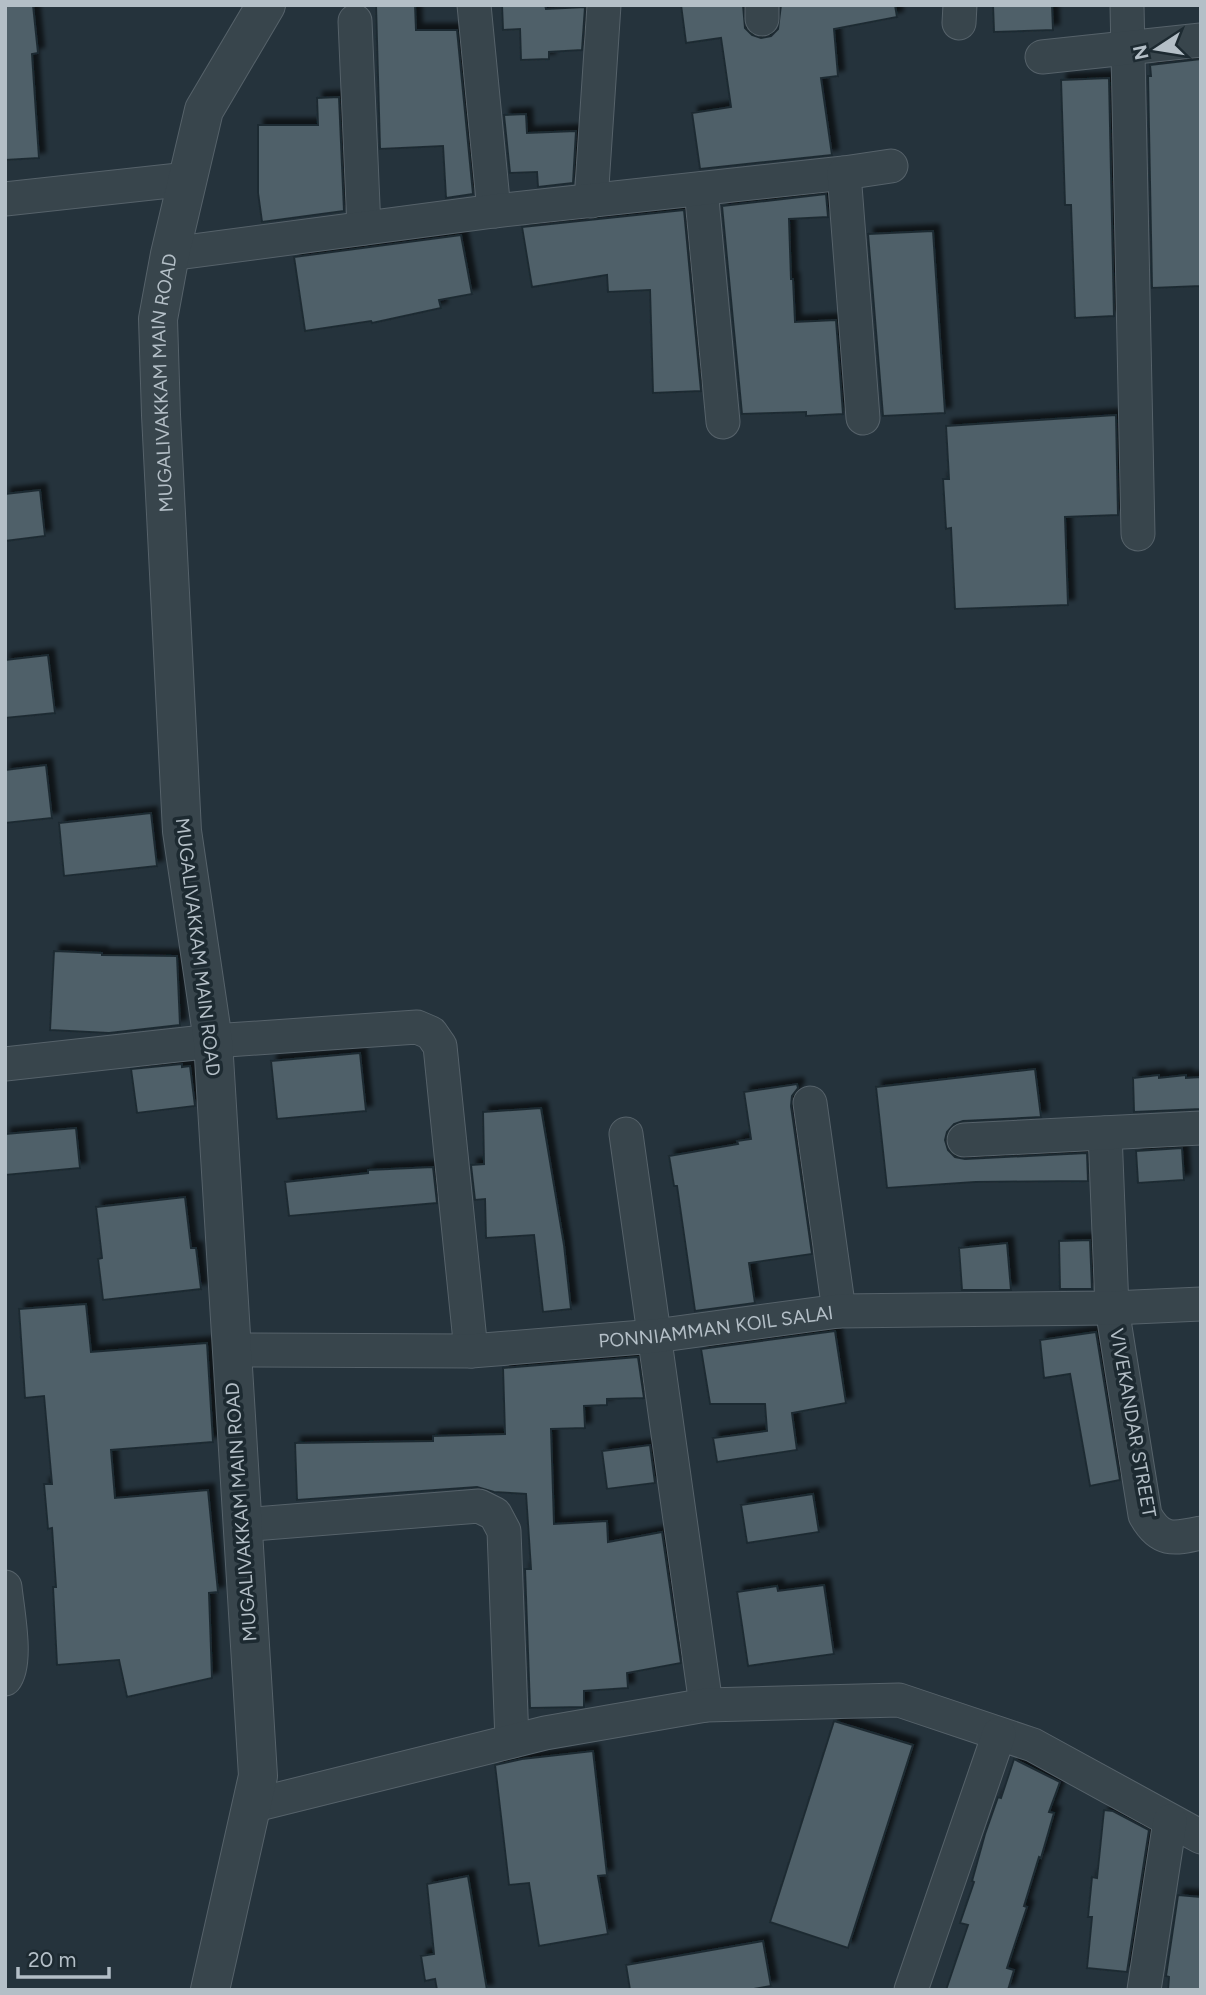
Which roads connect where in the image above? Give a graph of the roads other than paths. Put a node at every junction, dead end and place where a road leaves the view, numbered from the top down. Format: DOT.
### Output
graph roads {
  1 [pos="266,5"];
  2 [pos="474,5"];
  3 [pos="604,5"];
  4 [pos="1127,5"];
  5 [pos="355,21"];
  6 [pos="1201,40"];
  7 [pos="1128,47"];
  8 [pos="1042,57"];
  9 [pos="891,166"];
  10 [pos="844,173"];
  11 [pos="188,179"];
  12 [pos="701,189"];
  13 [pos="5,199"];
  14 [pos="591,201"];
  15 [pos="494,211"];
  16 [pos="364,228"];
  17 [pos="170,254"];
  18 [pos="863,418"];
  19 [pos="723,422"];
  20 [pos="1138,534"];
  21 [pos="213,1041"];
  22 [pos="5,1064"];
  23 [pos="810,1103"];
  24 [pos="1201,1128"];
  25 [pos="1105,1133"];
  26 [pos="626,1134"];
  27 [pos="964,1140"];
  28 [pos="1201,1304"];
  29 [pos="1112,1308"];
  30 [pos="839,1311"];
  31 [pos="656,1336"];
  32 [pos="232,1350"];
  33 [pos="471,1351"];
  34 [pos="242,1525"];
  35 [pos="1201,1533"];
  36 [pos="5,1587"];
  37 [pos="5,1679"];
  38 [pos="706,1705"];
  39 [pos="999,1734"];
  40 [pos="512,1741"];
  41 [pos="251,1806"];
  42 [pos="1170,1821"];
  43 [pos="1201,1837"];
  44 [pos="211,1990"];
  45 [pos="911,1990"];
  46 [pos="1144,1990"];
  1 -- 11 [label="street, MUGALIVAKKAM MAIN ROAD"];
  2 -- 15 [label="street"];
  3 -- 14 [label="street"];
  4 -- 7 [label="street"];
  5 -- 16 [label="street"];
  6 -- 7 [label="street"];
  7 -- 8 [label="street"];
  7 -- 20 [label="street"];
  9 -- 10 [label="street"];
  10 -- 12 [label="street"];
  10 -- 18 [label="street"];
  11 -- 13 [label="street"];
  11 -- 17 [label="street, MUGALIVAKKAM MAIN ROAD"];
  12 -- 14 [label="street"];
  12 -- 19 [label="street"];
  14 -- 15 [label="street"];
  15 -- 16 [label="street"];
  16 -- 17 [label="street"];
  17 -- 21 [label="street, MUGALIVAKKAM MAIN ROAD"];
  21 -- 22 [label="street"];
  21 -- 32 [label="street, MUGALIVAKKAM MAIN ROAD"];
  21 -- 33 [label="street"];
  23 -- 30 [label="street"];
  24 -- 25 [label="street"];
  25 -- 27 [label="street"];
  25 -- 29 [label="street"];
  26 -- 31 [label="street"];
  28 -- 29 [label="street, PONNIAMMAN KOIL SALAI"];
  29 -- 30 [label="street, PONNIAMMAN KOIL SALAI"];
  29 -- 35 [label="street, VIVEKANDAR STREET"];
  30 -- 31 [label="street, PONNIAMMAN KOIL SALAI"];
  31 -- 33 [label="street, PONNIAMMAN KOIL SALAI"];
  31 -- 38 [label="street"];
  32 -- 33 [label="street, PONNIAMMAN KOIL SALAI"];
  32 -- 34 [label="street, MUGALIVAKKAM MAIN ROAD"];
  34 -- 40 [label="street"];
  34 -- 41 [label="street, MUGALIVAKKAM MAIN ROAD"];
  36 -- 37 [label="street"];
  38 -- 39 [label="street"];
  38 -- 40 [label="street"];
  39 -- 42 [label="street"];
  39 -- 45 [label="street"];
  40 -- 41 [label="street"];
  41 -- 44 [label="street, MUGALIVAKKAM MAIN ROAD"];
  42 -- 43 [label="street"];
  42 -- 46 [label="street"];
}
